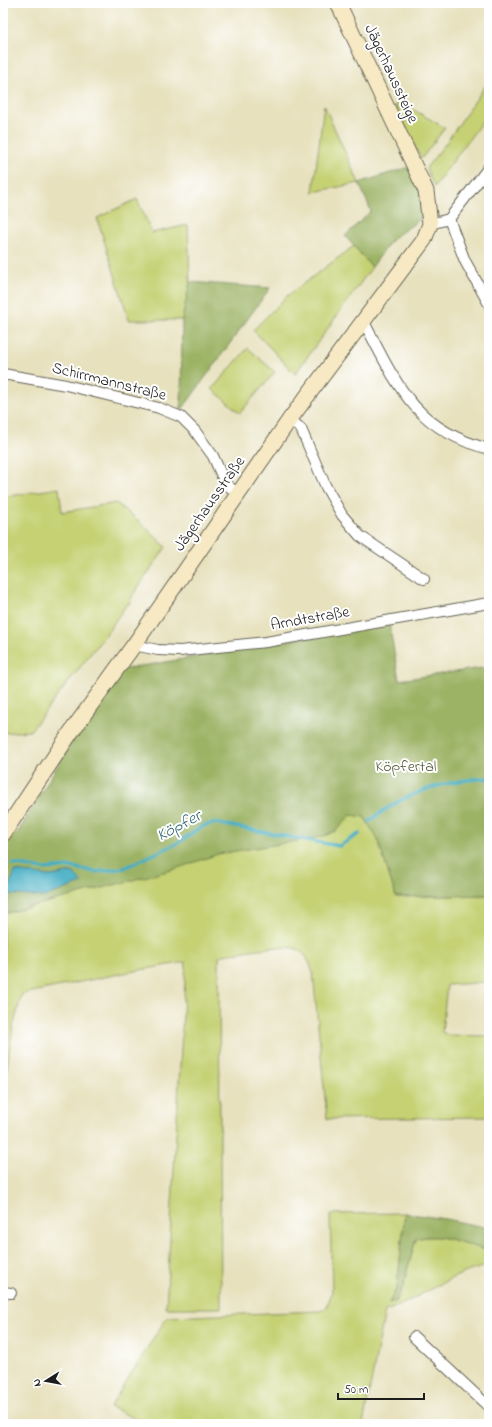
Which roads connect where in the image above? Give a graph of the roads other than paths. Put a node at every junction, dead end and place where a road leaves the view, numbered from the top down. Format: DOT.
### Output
graph roads {
  1 [pos="338,3"];
  2 [pos="489,167"];
  3 [pos="426,191"];
  4 [pos="449,219"];
  5 [pos="430,224"];
  6 [pos="489,304"];
  7 [pos="363,320"];
  8 [pos="3,374"];
  9 [pos="290,419"];
  10 [pos="489,449"];
  11 [pos="239,495"];
  12 [pos="424,579"];
  13 [pos="489,603"];
  14 [pos="134,644"];
  15 [pos="3,834"];
  16 [pos="414,1336"];
  17 [pos="489,1407"];
  1 -- 3 [label="street, Jägerhaussteige"];
  2 -- 4 [label="street"];
  3 -- 5 [label="street, Jägerhausstraße"];
  4 -- 5 [label="street"];
  4 -- 6 [label="street"];
  5 -- 7 [label="street, Jägerhausstraße"];
  7 -- 9 [label="street, Jägerhausstraße"];
  7 -- 10 [label="street"];
  8 -- 11 [label="street, Schirrmannstraße"];
  9 -- 11 [label="street, Jägerhausstraße"];
  9 -- 12 [label="street"];
  11 -- 14 [label="street, Jägerhausstraße"];
  13 -- 14 [label="street, Arndtstraße"];
  14 -- 15 [label="street, Jägerhausstraße"];
  16 -- 17 [label="street"];
}
